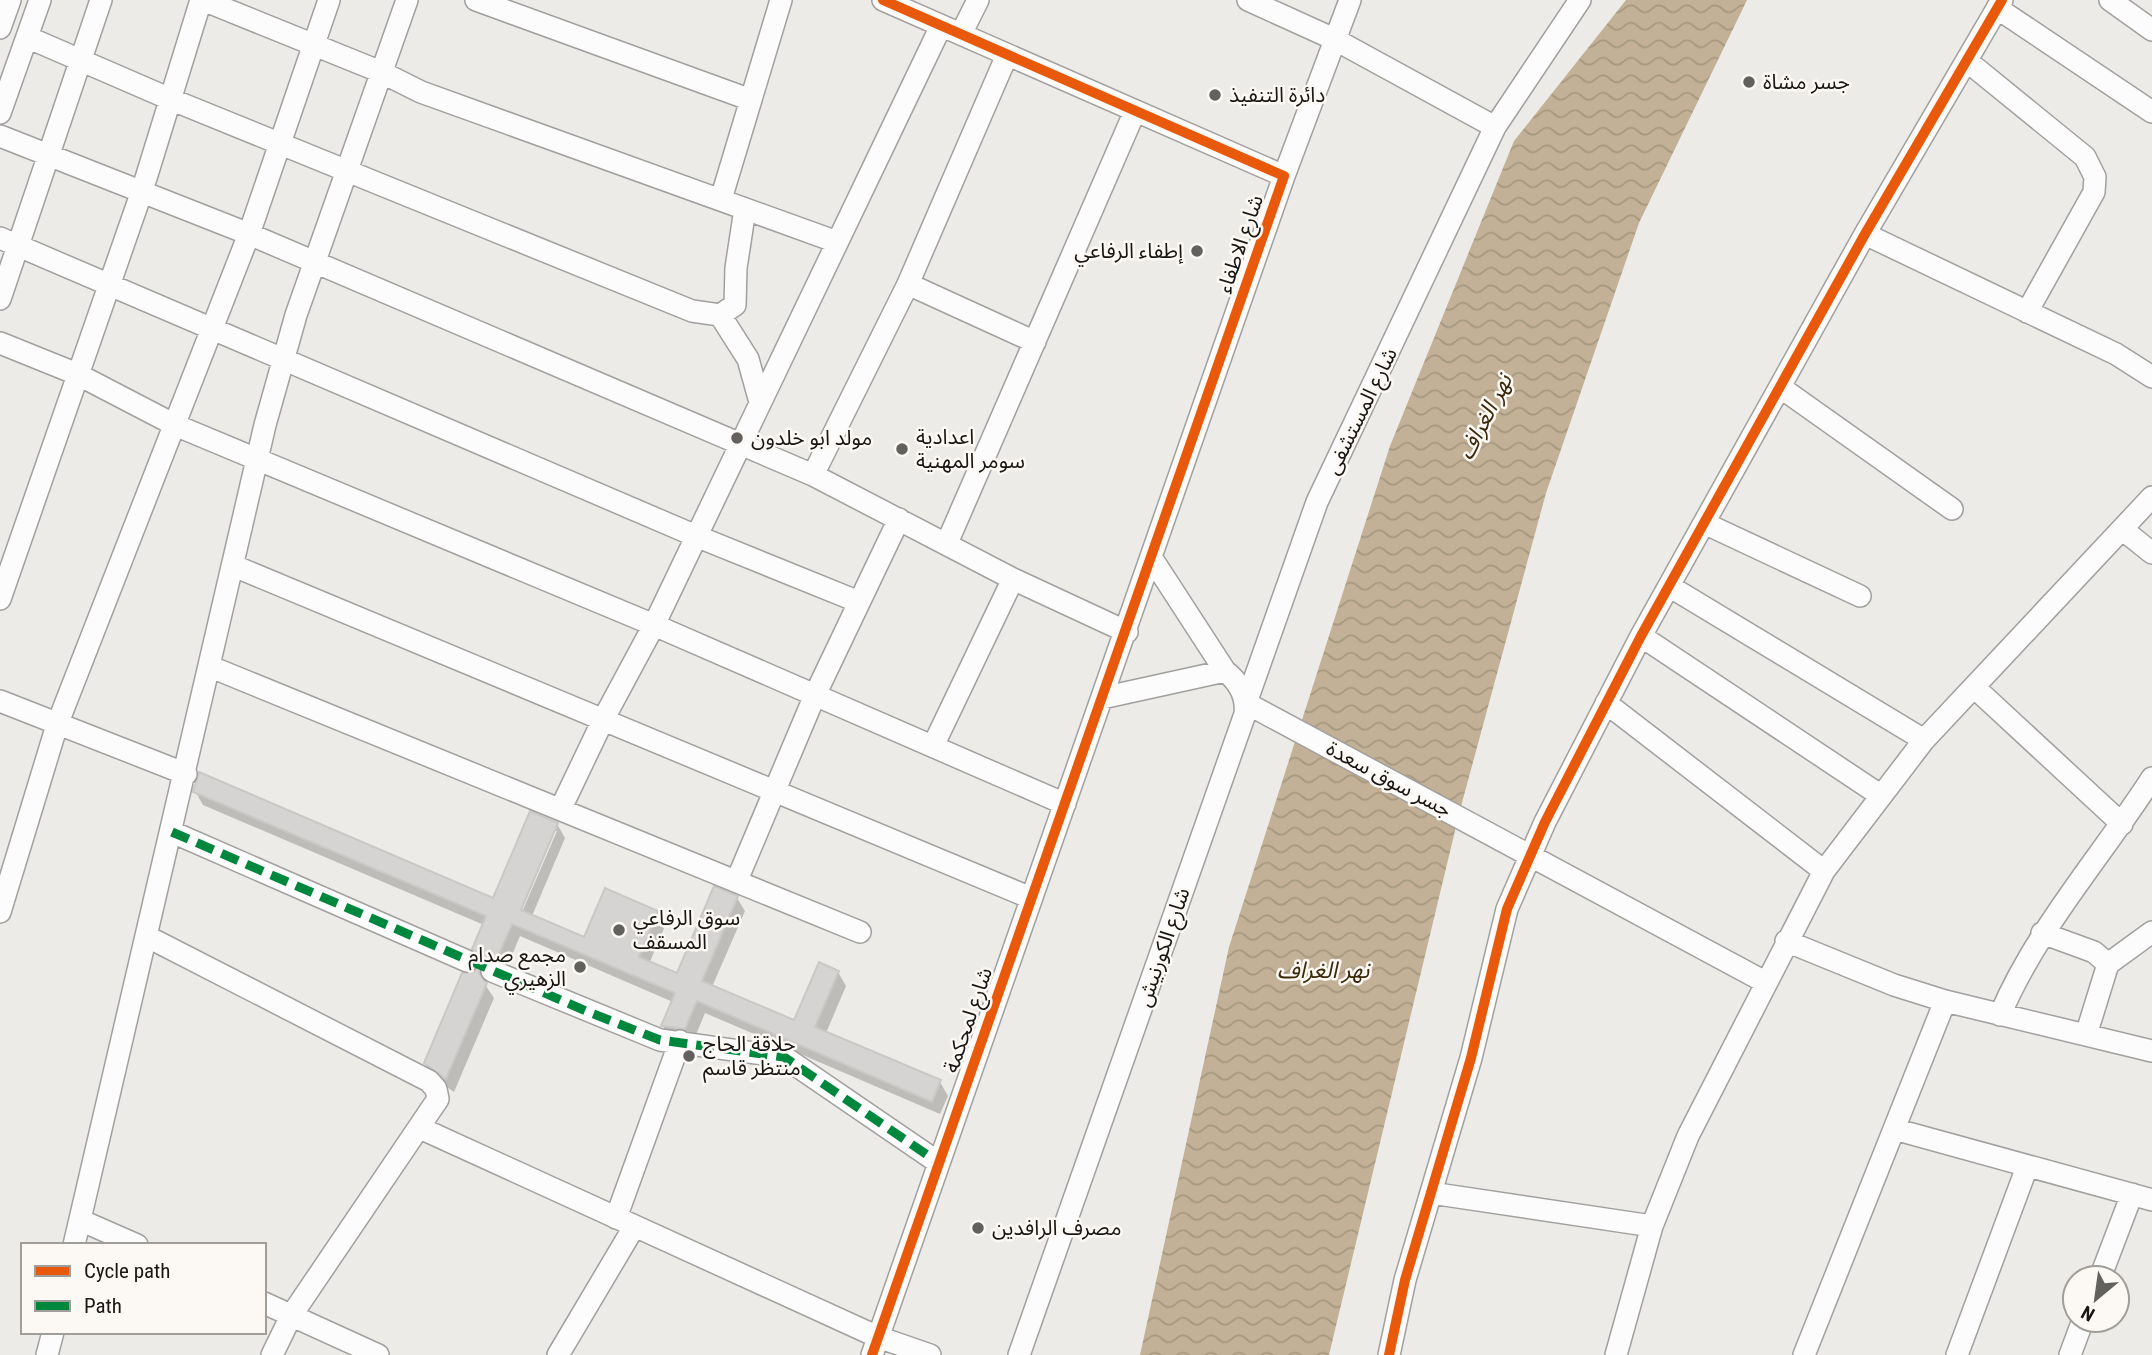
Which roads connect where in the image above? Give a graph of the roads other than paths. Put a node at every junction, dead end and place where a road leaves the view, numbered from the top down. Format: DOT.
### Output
graph roads {
  1 [pos="10,0"];
  2 [pos="40,0"];
  3 [pos="100,0"];
  4 [pos="202,0"];
  5 [pos="329,0"];
  6 [pos="407,0"];
  7 [pos="476,0"];
  8 [pos="781,0"];
  9 [pos="883,0"];
  10 [pos="978,0"];
  11 [pos="1248,0"];
  12 [pos="1350,0"];
  13 [pos="1580,0"];
  14 [pos="2110,0"];
  15 [pos="2000,4"];
  16 [pos="0,26"];
  17 [pos="941,26"];
  18 [pos="2152,30"];
  19 [pos="961,34"];
  20 [pos="27,37"];
  21 [pos="1334,39"];
  22 [pos="313,44"];
  23 [pos="1007,55"];
  24 [pos="80,60"];
  25 [pos="1967,61"];
  26 [pos="381,72"];
  27 [pos="170,99"];
  28 [pos="751,100"];
  29 [pos="1135,111"];
  30 [pos="2152,112"];
  31 [pos="0,113"];
  32 [pos="1495,127"];
  33 [pos="0,136"];
  34 [pos="281,144"];
  35 [pos="48,155"];
  36 [pos="347,171"];
  37 [pos="1284,176"];
  38 [pos="142,191"];
  39 [pos="721,199"];
  40 [pos="745,209"];
  41 [pos="249,234"];
  42 [pos="1865,234"];
  43 [pos="8,241"];
  44 [pos="837,242"];
  45 [pos="314,263"];
  46 [pos="908,284"];
  47 [pos="107,286"];
  48 [pos="0,299"];
  49 [pos="2027,312"];
  50 [pos="720,315"];
  51 [pos="212,331"];
  52 [pos="1035,342"];
  53 [pos="0,343"];
  54 [pos="284,359"];
  55 [pos="77,374"];
  56 [pos="2152,377"];
  57 [pos="1780,387"];
  58 [pos="760,402"];
  59 [pos="175,425"];
  60 [pos="740,444"];
  61 [pos="257,459"];
  62 [pos="813,475"];
  63 [pos="2152,497"];
  64 [pos="1952,509"];
  65 [pos="899,519"];
  66 [pos="1704,523"];
  67 [pos="2122,529"];
  68 [pos="696,536"];
  69 [pos="947,543"];
  70 [pos="2152,553"];
  71 [pos="1151,557"];
  72 [pos="234,566"];
  73 [pos="1013,579"];
  74 [pos="1669,586"];
  75 [pos="1860,596"];
  76 [pos="0,598"];
  77 [pos="859,602"];
  78 [pos="654,625"];
  79 [pos="1127,632"];
  80 [pos="1641,636"];
  81 [pos="211,667"];
  82 [pos="1225,671"];
  83 [pos="1974,687"];
  84 [pos="815,695"];
  85 [pos="1102,698"];
  86 [pos="0,701"];
  87 [pos="1246,703"];
  88 [pos="1606,703"];
  89 [pos="604,718"];
  90 [pos="57,725"];
  91 [pos="1923,740"];
  92 [pos="933,746"];
  93 [pos="186,774"];
  94 [pos="2152,779"];
  95 [pos="775,789"];
  96 [pos="1881,795"];
  97 [pos="1065,804"];
  98 [pos="561,808"];
  99 [pos="2122,824"];
  100 [pos="173,832"];
  101 [pos="1532,855"];
  102 [pos="1824,871"];
  103 [pos="737,880"];
  104 [pos="1031,898"];
  105 [pos="0,912"];
  106 [pos="860,932"];
  107 [pos="2042,933"];
  108 [pos="2152,933"];
  109 [pos="148,937"];
  110 [pos="1786,941"];
  111 [pos="467,961"];
  112 [pos="2108,964"];
  113 [pos="492,971"];
  114 [pos="1765,982"];
  115 [pos="1945,1001"];
  116 [pos="2000,1015"];
  117 [pos="2086,1035"];
  118 [pos="680,1041"];
  119 [pos="2152,1051"];
  120 [pos="420,1128"];
  121 [pos="1894,1129"];
  122 [pos="939,1163"];
  123 [pos="2027,1167"];
  124 [pos="1431,1193"];
  125 [pos="2142,1197"];
  126 [pos="80,1220"];
  127 [pos="625,1223"];
  128 [pos="1652,1226"];
  129 [pos="74,1243"];
  130 [pos="132,1243"];
  131 [pos="2107,1264"];
  132 [pos="266,1304"];
  133 [pos="291,1316"];
  134 [pos="52,1334"];
  135 [pos="2078,1334"];
  136 [pos="875,1346"];
  137 [pos="564,1354"];
  138 [pos="47,1355"];
  139 [pos="272,1355"];
  140 [pos="378,1355"];
  141 [pos="930,1355"];
  142 [pos="1020,1355"];
  143 [pos="1389,1355"];
  144 [pos="1616,1355"];
  145 [pos="1804,1355"];
  146 [pos="1957,1355"];
  147 [pos="2070,1355"];
  1 -- 16 [label="street"];
  2 -- 20 [label="street"];
  3 -- 24 [label="street"];
  4 -- 22 [label="street"];
  4 -- 27 [label="street"];
  5 -- 22 [label="street"];
  6 -- 26 [label="street"];
  7 -- 28 [label="street"];
  8 -- 28 [label="street"];
  9 -- 17 [label="street, شارع الاطفاء"];
  10 -- 19 [label="street"];
  11 -- 21 [label="street"];
  12 -- 21 [label="street"];
  13 -- 32 [label="street, شارع المستشفى"];
  14 -- 18 [label="street"];
  15 -- 25 [label="street"];
  15 -- 30 [label="street"];
  17 -- 19 [label="street, شارع الاطفاء"];
  17 -- 44 [label="street"];
  19 -- 23 [label="street, شارع الاطفاء"];
  20 -- 24 [label="street"];
  20 -- 31 [label="street"];
  21 -- 32 [label="street"];
  21 -- 37 [label="street"];
  22 -- 26 [label="street"];
  22 -- 34 [label="street"];
  23 -- 29 [label="street, شارع الاطفاء"];
  23 -- 46 [label="street"];
  24 -- 27 [label="street"];
  24 -- 35 [label="street"];
  25 -- 42 [label="street"];
  25 -- 49 [label="street"];
  26 -- 36 [label="street"];
  26 -- 39 [label="street"];
  27 -- 34 [label="street"];
  27 -- 38 [label="street"];
  28 -- 39 [label="street"];
  29 -- 37 [label="street, شارع الاطفاء"];
  29 -- 52 [label="street"];
  32 -- 87 [label="street, شارع المستشفى"];
  33 -- 35 [label="street"];
  34 -- 36 [label="street"];
  34 -- 41 [label="street"];
  35 -- 38 [label="street"];
  35 -- 43 [label="street"];
  36 -- 45 [label="street"];
  36 -- 50 [label="street"];
  37 -- 71 [label="street, شارع الاطفاء"];
  38 -- 41 [label="street"];
  38 -- 47 [label="street"];
  39 -- 40 [label="street"];
  40 -- 44 [label="street"];
  40 -- 50 [label="street"];
  41 -- 45 [label="street"];
  41 -- 51 [label="street"];
  42 -- 49 [label="street"];
  42 -- 57 [label="street"];
  43 -- 47 [label="street"];
  43 -- 48 [label="street"];
  44 -- 58 [label="street"];
  45 -- 54 [label="street"];
  45 -- 60 [label="street"];
  46 -- 52 [label="street"];
  46 -- 62 [label="street"];
  47 -- 51 [label="street"];
  47 -- 55 [label="street"];
  49 -- 56 [label="street"];
  50 -- 58 [label="street"];
  51 -- 54 [label="street"];
  51 -- 59 [label="street"];
  52 -- 69 [label="street"];
  53 -- 55 [label="street"];
  54 -- 61 [label="street"];
  54 -- 68 [label="street"];
  55 -- 59 [label="street"];
  55 -- 76 [label="street"];
  57 -- 64 [label="street"];
  57 -- 66 [label="street"];
  58 -- 60 [label="street"];
  59 -- 61 [label="street"];
  59 -- 90 [label="street"];
  60 -- 62 [label="street"];
  60 -- 68 [label="street"];
  61 -- 72 [label="street"];
  61 -- 78 [label="street"];
  62 -- 65 [label="street"];
  63 -- 67 [label="street"];
  65 -- 69 [label="street"];
  65 -- 77 [label="street"];
  66 -- 74 [label="street"];
  66 -- 75 [label="street"];
  67 -- 70 [label="street"];
  67 -- 83 [label="street"];
  68 -- 77 [label="street"];
  68 -- 78 [label="street"];
  69 -- 73 [label="street"];
  71 -- 79 [label="street, شارع الاطفاء"];
  71 -- 82 [label="street"];
  72 -- 81 [label="street"];
  72 -- 89 [label="street"];
  73 -- 79 [label="street"];
  73 -- 92 [label="street"];
  74 -- 80 [label="street"];
  74 -- 91 [label="street"];
  77 -- 84 [label="street"];
  78 -- 84 [label="street"];
  78 -- 89 [label="street"];
  79 -- 85 [label="street, شارع الاطفاء"];
  80 -- 88 [label="street"];
  80 -- 96 [label="street"];
  81 -- 93 [label="street"];
  81 -- 98 [label="street"];
  82 -- 85 [label="street"];
  82 -- 87 [label="street"];
  83 -- 91 [label="street"];
  83 -- 99 [label="street"];
  84 -- 92 [label="street"];
  84 -- 95 [label="street"];
  85 -- 97 [label="street, شارع لمحكمة"];
  86 -- 90 [label="street"];
  87 -- 101 [label="street, جسر سوق سعدة"];
  87 -- 142 [label="street, شارع الكورنيش"];
  88 -- 101 [label="street"];
  88 -- 102 [label="street"];
  89 -- 95 [label="street"];
  89 -- 98 [label="street"];
  90 -- 93 [label="street"];
  90 -- 105 [label="street"];
  91 -- 96 [label="street"];
  92 -- 97 [label="street"];
  93 -- 100 [label="street"];
  94 -- 99 [label="street"];
  95 -- 103 [label="street"];
  95 -- 104 [label="street"];
  96 -- 102 [label="street"];
  97 -- 104 [label="street, شارع لمحكمة"];
  98 -- 103 [label="street"];
  99 -- 107 [label="street"];
  100 -- 109 [label="street"];
  100 -- 111 [label="street"];
  101 -- 114 [label="street, جسر سوق سعدة"];
  101 -- 124 [label="street"];
  102 -- 110 [label="street"];
  103 -- 106 [label="street"];
  104 -- 122 [label="street, شارع لمحكمة"];
  107 -- 112 [label="street"];
  107 -- 116 [label="street"];
  108 -- 112 [label="street"];
  109 -- 120 [label="street"];
  109 -- 126 [label="street"];
  110 -- 114 [label="street"];
  110 -- 115 [label="street"];
  112 -- 117 [label="street"];
  113 -- 118 [label="street"];
  114 -- 128 [label="street"];
  115 -- 116 [label="street"];
  115 -- 121 [label="street"];
  116 -- 117 [label="street"];
  117 -- 119 [label="street"];
  118 -- 122 [label="street"];
  118 -- 127 [label="street"];
  120 -- 127 [label="street"];
  120 -- 133 [label="street"];
  121 -- 123 [label="street"];
  121 -- 145 [label="street"];
  122 -- 136 [label="street, شارع لمحكمة"];
  123 -- 125 [label="street"];
  123 -- 146 [label="street"];
  124 -- 128 [label="street"];
  124 -- 143 [label="street"];
  125 -- 131 [label="street"];
  126 -- 129 [label="street"];
  126 -- 130 [label="street"];
  127 -- 136 [label="street"];
  127 -- 137 [label="street"];
  128 -- 144 [label="street"];
  132 -- 133 [label="street"];
  133 -- 139 [label="street"];
  133 -- 140 [label="street"];
  134 -- 138 [label="street"];
  135 -- 147 [label="street"];
  136 -- 141 [label="street"];
}
